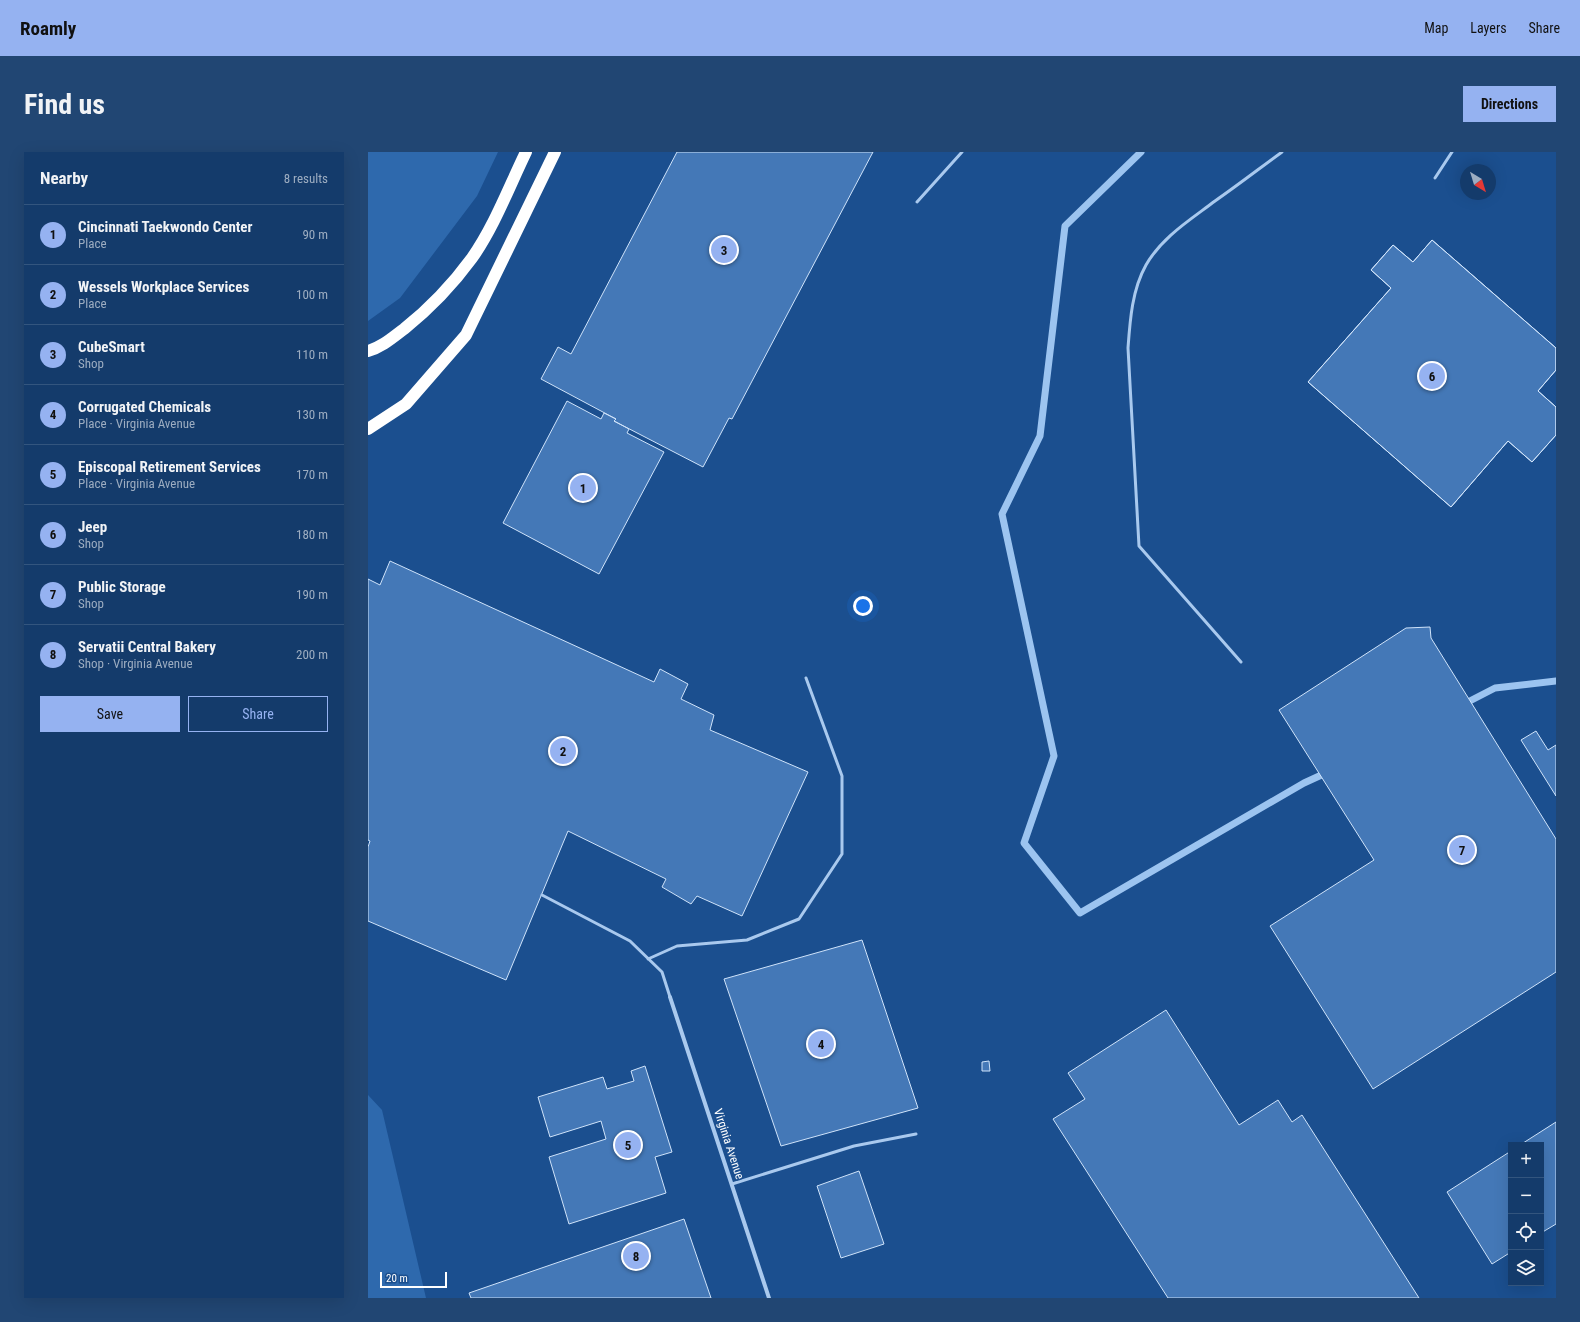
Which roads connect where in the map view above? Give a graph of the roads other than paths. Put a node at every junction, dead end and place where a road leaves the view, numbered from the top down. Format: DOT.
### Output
graph roads {
  1 [pos="526,152"];
  2 [pos="554,152"];
  3 [pos="962,152"];
  4 [pos="1282,152"];
  5 [pos="1452,152"];
  6 [pos="1435,178"];
  7 [pos="917,202"];
  8 [pos="368,351"];
  9 [pos="368,429"];
  10 [pos="1241,662"];
  11 [pos="806,678"];
  12 [pos="542,895"];
  13 [pos="648,959"];
  14 [pos="670,997"];
  15 [pos="916,1134"];
  16 [pos="732,1184"];
  17 [pos="769,1298"];
  1 -- 8 [label="highway"];
  2 -- 9 [label="highway"];
  3 -- 7 [label="lane"];
  4 -- 10 [label="lane"];
  5 -- 6 [label="lane"];
  11 -- 13 [label="lane"];
  12 -- 13 [label="lane"];
  13 -- 14 [label="lane"];
  14 -- 16 [label="street, Virginia Avenue"];
  15 -- 16 [label="lane"];
  16 -- 17 [label="street, Virginia Avenue"];
}
